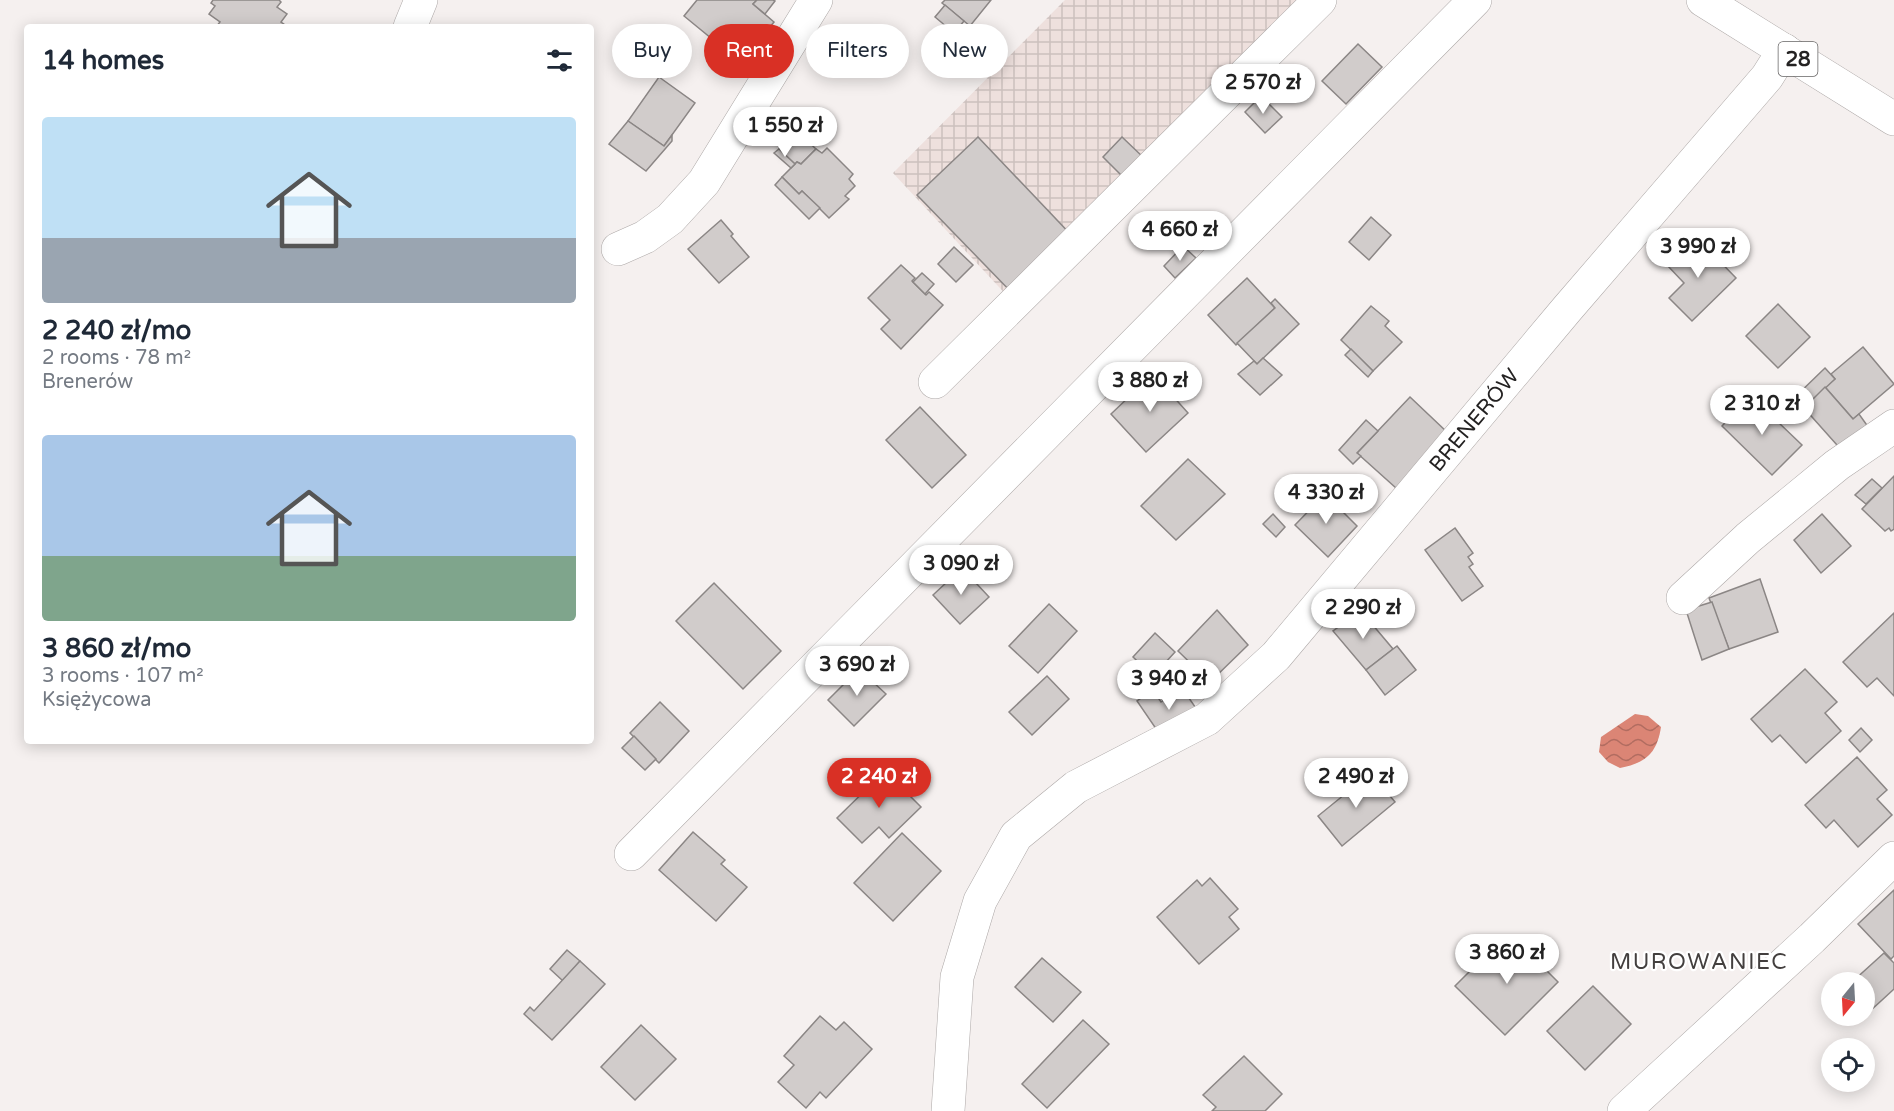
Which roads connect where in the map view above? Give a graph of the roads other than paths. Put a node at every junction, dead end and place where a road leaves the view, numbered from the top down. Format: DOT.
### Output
graph roads {
  1 [pos="421,0"];
  2 [pos="816,0"];
  3 [pos="1320,0"];
  4 [pos="1475,0"];
  5 [pos="1703,0"];
  6 [pos="411,24"];
  7 [pos="1784,50"];
  8 [pos="1894,118"];
  9 [pos="618,249"];
  10 [pos="934,382"];
  11 [pos="1894,426"];
  12 [pos="1683,598"];
  13 [pos="631,854"];
  14 [pos="1894,858"];
  15 [pos="948,1111"];
  16 [pos="1624,1111"];
  1 -- 6 [label="street"];
  2 -- 9 [label="street"];
  3 -- 10 [label="street"];
  4 -- 13 [label="street"];
  5 -- 7 [label="street, 28"];
  7 -- 8 [label="street, 28"];
  7 -- 15 [label="street, BRENERÓW"];
  11 -- 12 [label="street"];
  14 -- 16 [label="street"];
}
